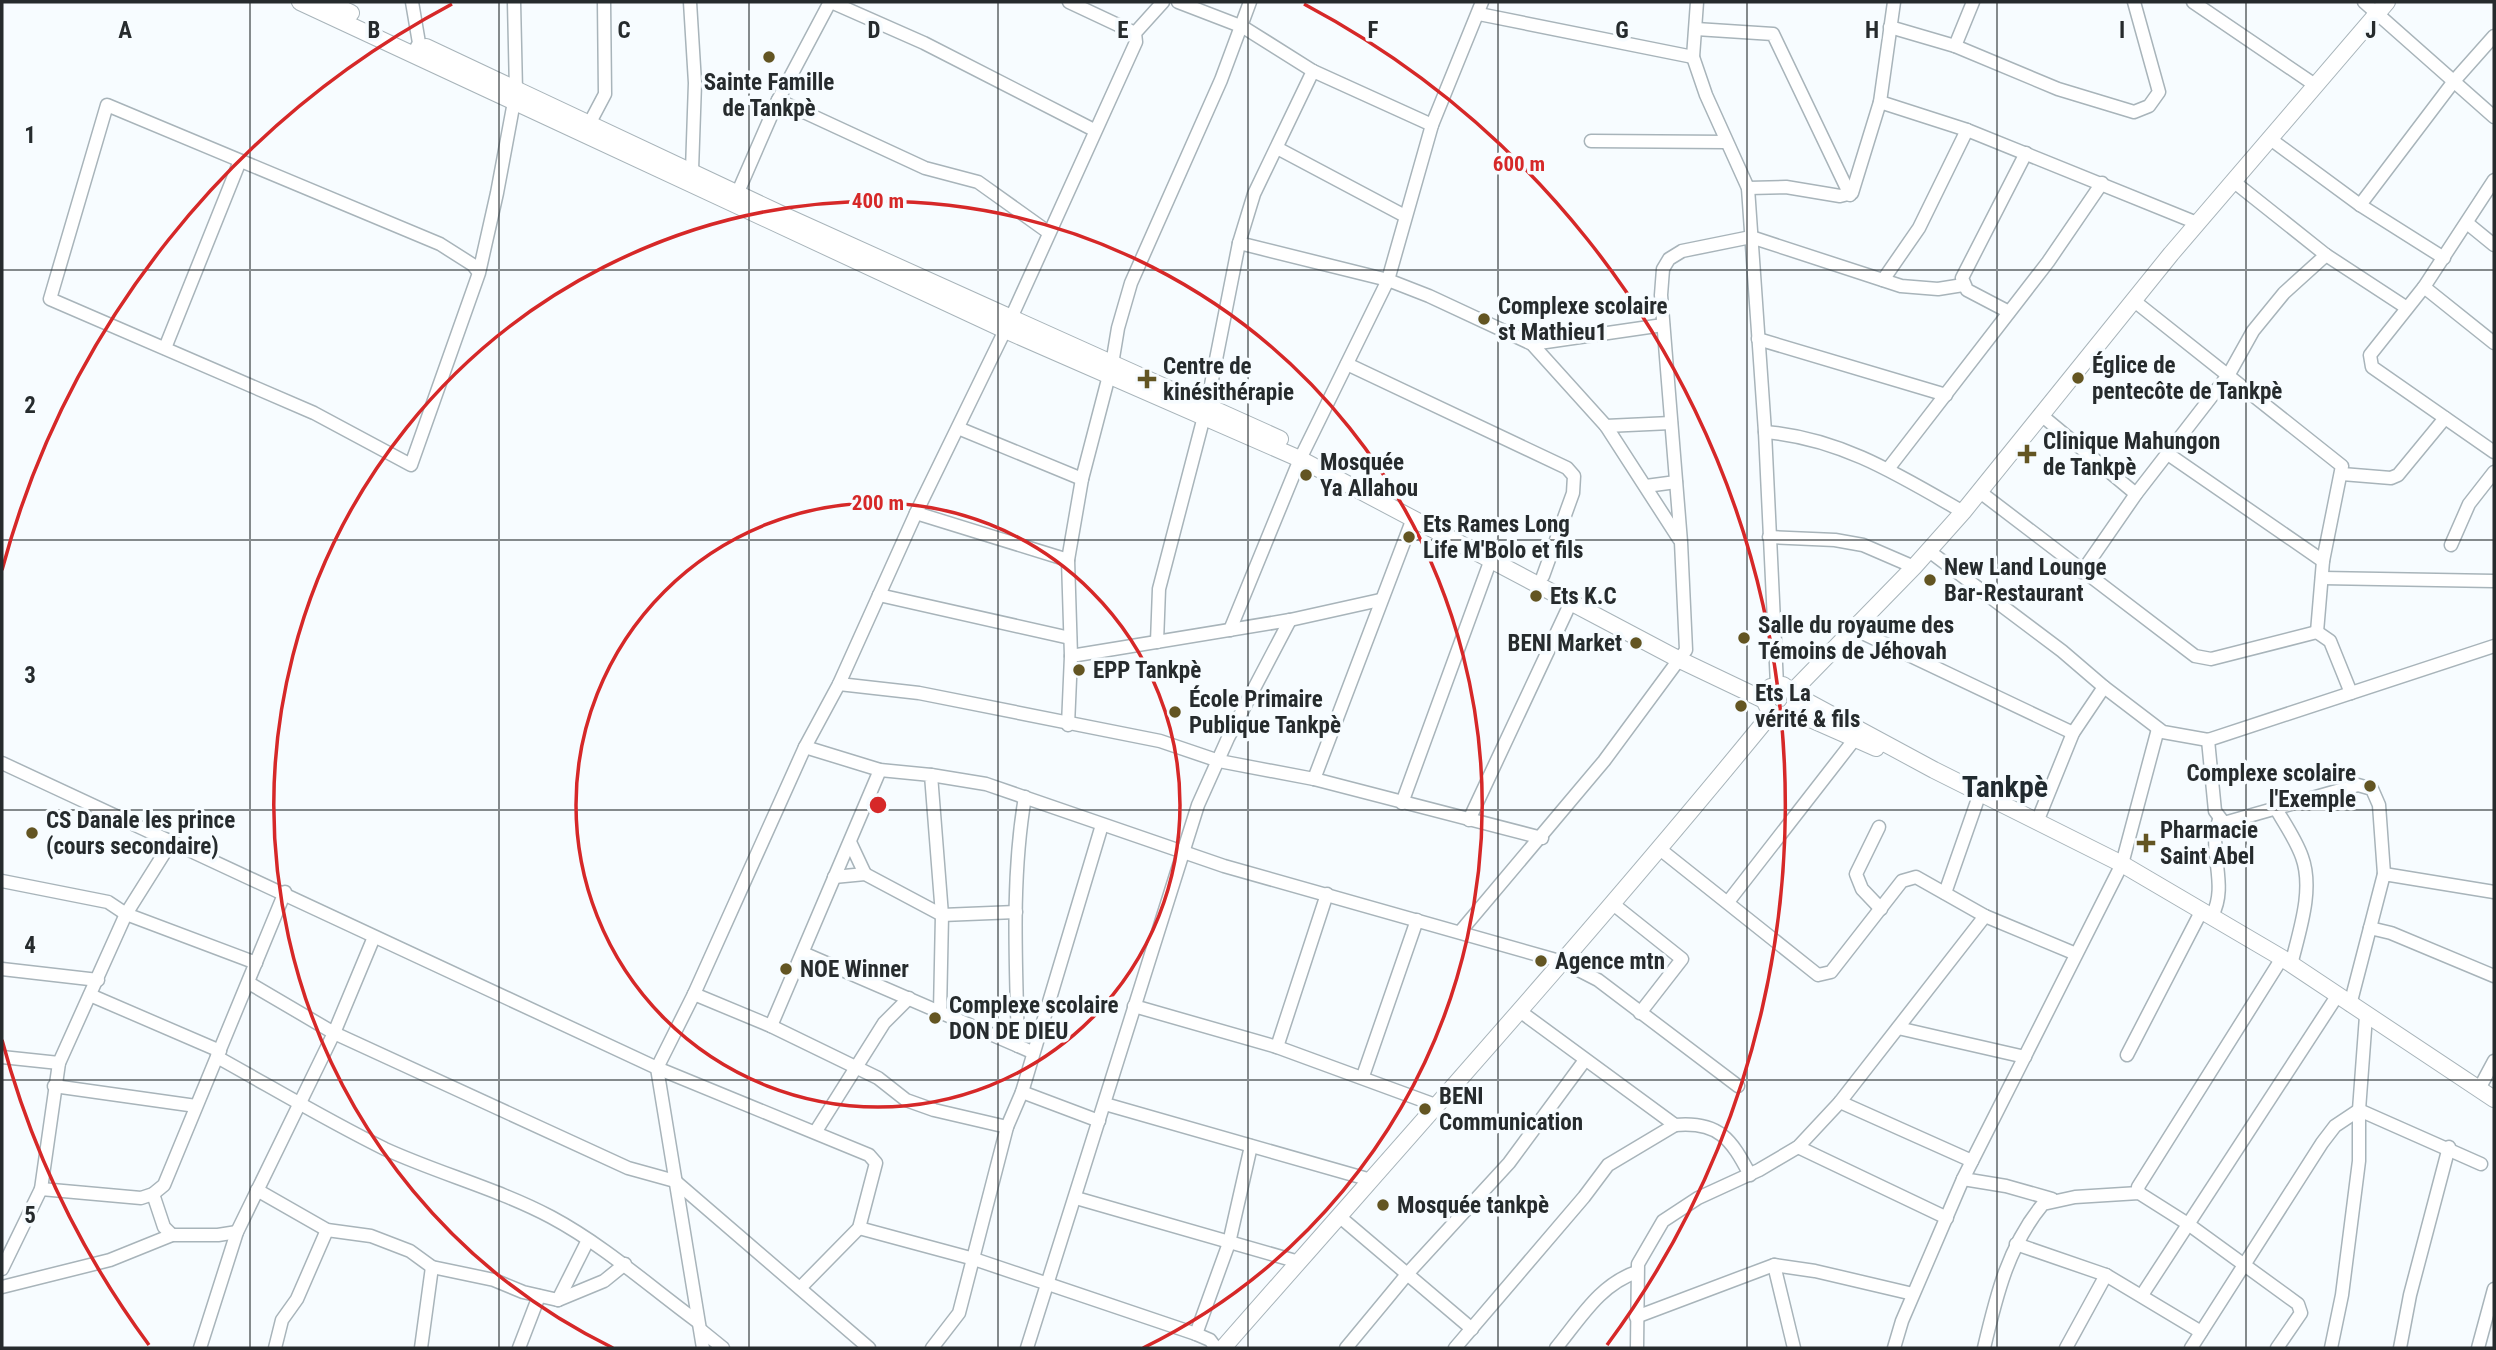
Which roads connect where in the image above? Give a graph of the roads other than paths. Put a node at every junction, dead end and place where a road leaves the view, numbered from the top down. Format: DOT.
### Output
graph roads {
  1 [pos="300,2"];
  2 [pos="327,2"];
  3 [pos="412,2"];
  4 [pos="514,2"];
  5 [pos="604,2"];
  6 [pos="690,2"];
  7 [pos="831,2"];
  8 [pos="1069,2"];
  9 [pos="1163,2"];
  10 [pos="1178,2"];
  11 [pos="1250,2"];
  12 [pos="1697,2"];
  13 [pos="1894,2"];
  14 [pos="1973,2"];
  15 [pos="2134,2"];
  16 [pos="2193,2"];
  17 [pos="2364,2"];
  18 [pos="1481,8"];
  19 [pos="2382,8"];
  20 [pos="1243,27"];
  21 [pos="1889,27"];
  22 [pos="1696,29"];
  23 [pos="1135,33"];
  24 [pos="2494,36"];
  25 [pos="1955,46"];
  26 [pos="416,48"];
  27 [pos="1693,57"];
  28 [pos="1313,71"];
  29 [pos="2454,81"];
  30 [pos="2315,85"];
  31 [pos="515,97"];
  32 [pos="778,100"];
  33 [pos="1880,102"];
  34 [pos="2494,117"];
  35 [pos="1432,125"];
  36 [pos="587,128"];
  37 [pos="1094,130"];
  38 [pos="1967,130"];
  39 [pos="2269,138"];
  40 [pos="1591,141"];
  41 [pos="1726,142"];
  42 [pos="1277,148"];
  43 [pos="2026,153"];
  44 [pos="240,161"];
  45 [pos="690,177"];
  46 [pos="2494,180"];
  47 [pos="2233,181"];
  48 [pos="2102,183"];
  49 [pos="1748,188"];
  50 [pos="1850,195"];
  51 [pos="732,197"];
  52 [pos="2360,205"];
  53 [pos="1405,216"];
  54 [pos="2197,223"];
  55 [pos="2467,223"];
  56 [pos="1048,232"];
  57 [pos="1751,237"];
  58 [pos="1239,243"];
  59 [pos="2494,245"];
  60 [pos="2326,255"];
  61 [pos="2444,258"];
  62 [pos="479,273"];
  63 [pos="1388,280"];
  64 [pos="1883,280"];
  65 [pos="1963,285"];
  66 [pos="2424,287"];
  67 [pos="2133,300"];
  68 [pos="2407,309"];
  69 [pos="2009,312"];
  70 [pos="1008,324"];
  71 [pos="1663,325"];
  72 [pos="1758,339"];
  73 [pos="2494,342"];
  74 [pos="1532,344"];
  75 [pos="165,348"];
  76 [pos="1346,364"];
  77 [pos="1111,370"];
  78 [pos="2229,374"];
  79 [pos="1946,395"];
  80 [pos="1204,410"];
  81 [pos="2040,414"];
  82 [pos="2445,418"];
  83 [pos="1671,423"];
  84 [pos="1606,426"];
  85 [pos="958,428"];
  86 [pos="1765,432"];
  87 [pos="2494,452"];
  88 [pos="1302,454"];
  89 [pos="2168,454"];
  90 [pos="1888,470"];
  91 [pos="2494,472"];
  92 [pos="2342,474"];
  93 [pos="1082,479"];
  94 [pos="1676,482"];
  95 [pos="1646,486"];
  96 [pos="1980,492"];
  97 [pos="2136,494"];
  98 [pos="1963,512"];
  99 [pos="916,513"];
  100 [pos="1412,521"];
  101 [pos="1769,537"];
  102 [pos="1681,542"];
  103 [pos="2451,545"];
  104 [pos="1929,551"];
  105 [pos="1492,556"];
  106 [pos="1068,560"];
  107 [pos="2323,561"];
  108 [pos="1914,567"];
  109 [pos="2082,572"];
  110 [pos="1543,576"];
  111 [pos="2322,578"];
  112 [pos="2494,581"];
  113 [pos="879,595"];
  114 [pos="1380,600"];
  115 [pos="1571,603"];
  116 [pos="1290,620"];
  117 [pos="1854,629"];
  118 [pos="1230,630"];
  119 [pos="2317,632"];
  120 [pos="1070,638"];
  121 [pos="1157,642"];
  122 [pos="2494,646"];
  123 [pos="1683,655"];
  124 [pos="1071,656"];
  125 [pos="839,684"];
  126 [pos="2104,687"];
  127 [pos="2351,693"];
  128 [pos="1780,698"];
  129 [pos="1068,725"];
  130 [pos="2158,729"];
  131 [pos="2073,733"];
  132 [pos="1854,740"];
  133 [pos="2208,740"];
  134 [pos="805,747"];
  135 [pos="1219,761"];
  136 [pos="2,763"];
  137 [pos="880,770"];
  138 [pos="1934,770"];
  139 [pos="931,775"];
  140 [pos="1314,779"];
  141 [pos="1980,793"];
  142 [pos="1026,797"];
  143 [pos="1402,803"];
  144 [pos="2276,809"];
  145 [pos="1469,820"];
  146 [pos="2219,820"];
  147 [pos="2037,822"];
  148 [pos="1102,825"];
  149 [pos="1879,827"];
  150 [pos="1542,838"];
  151 [pos="850,842"];
  152 [pos="170,844"];
  153 [pos="1661,850"];
  154 [pos="1183,852"];
  155 [pos="2122,864"];
  156 [pos="865,874"];
  157 [pos="2384,874"];
  158 [pos="834,877"];
  159 [pos="2,881"];
  160 [pos="285,892"];
  161 [pos="2494,892"];
  162 [pos="1945,893"];
  163 [pos="1327,894"];
  164 [pos="1728,902"];
  165 [pos="1613,905"];
  166 [pos="1881,909"];
  167 [pos="1016,912"];
  168 [pos="2207,913"];
  169 [pos="126,914"];
  170 [pos="942,915"];
  171 [pos="1985,916"];
  172 [pos="1417,920"];
  173 [pos="2370,928"];
  174 [pos="1460,932"];
  175 [pos="374,937"];
  176 [pos="803,953"];
  177 [pos="2076,954"];
  178 [pos="2287,961"];
  179 [pos="1563,962"];
  180 [pos="257,963"];
  181 [pos="2,969"];
  182 [pos="2494,976"];
  183 [pos="98,980"];
  184 [pos="249,983"];
  185 [pos="694,994"];
  186 [pos="90,995"];
  187 [pos="909,998"];
  188 [pos="2344,1001"];
  189 [pos="1134,1006"];
  190 [pos="940,1012"];
  191 [pos="1521,1012"];
  192 [pos="1640,1013"];
  193 [pos="2366,1016"];
  194 [pos="771,1026"];
  195 [pos="1898,1028"];
  196 [pos="334,1033"];
  197 [pos="1018,1046"];
  198 [pos="1277,1047"];
  199 [pos="1032,1052"];
  200 [pos="219,1054"];
  201 [pos="2127,1055"];
  202 [pos="2,1057"];
  203 [pos="2025,1057"];
  204 [pos="1584,1060"];
  205 [pos="2494,1061"];
  206 [pos="59,1063"];
  207 [pos="657,1068"];
  208 [pos="853,1068"];
  209 [pos="1363,1076"];
  210 [pos="54,1086"];
  211 [pos="1738,1086"];
  212 [pos="2479,1089"];
  213 [pos="1022,1092"];
  214 [pos="2494,1099"];
  215 [pos="1840,1102"];
  216 [pos="299,1103"];
  217 [pos="1105,1104"];
  218 [pos="196,1105"];
  219 [pos="1438,1106"];
  220 [pos="2359,1110"];
  221 [pos="1099,1121"];
  222 [pos="1675,1125"];
  223 [pos="1007,1127"];
  224 [pos="816,1131"];
  225 [pos="1251,1146"];
  226 [pos="1798,1147"];
  227 [pos="2449,1147"];
  228 [pos="1972,1161"];
  229 [pos="2481,1164"];
  230 [pos="1750,1175"];
  231 [pos="1963,1179"];
  232 [pos="1371,1180"];
  233 [pos="675,1181"];
  234 [pos="41,1189"];
  235 [pos="257,1190"];
  236 [pos="2139,1193"];
  237 [pos="153,1194"];
  238 [pos="1076,1198"];
  239 [pos="2052,1199"];
  240 [pos="1340,1217"];
  241 [pos="1947,1218"];
  242 [pos="2188,1224"];
  243 [pos="859,1228"];
  244 [pos="327,1230"];
  245 [pos="237,1232"];
  246 [pos="172,1235"];
  247 [pos="589,1240"];
  248 [pos="1229,1243"];
  249 [pos="2016,1244"];
  250 [pos="974,1259"];
  251 [pos="1299,1262"];
  252 [pos="625,1264"];
  253 [pos="1774,1265"];
  254 [pos="2243,1265"];
  255 [pos="432,1267"];
  256 [pos="2,1269"];
  257 [pos="1409,1272"];
  258 [pos="1637,1272"];
  259 [pos="2106,1275"];
  260 [pos="1049,1286"];
  261 [pos="2,1287"];
  262 [pos="801,1287"];
  263 [pos="2494,1289"];
  264 [pos="1913,1294"];
  265 [pos="2142,1295"];
  266 [pos="540,1296"];
  267 [pos="558,1300"];
  268 [pos="2491,1311"];
  269 [pos="1636,1317"];
  270 [pos="700,1326"];
  271 [pos="1472,1329"];
  272 [pos="2201,1332"];
  273 [pos="1196,1334"];
  274 [pos="200,1348"];
  275 [pos="275,1348"];
  276 [pos="421,1348"];
  277 [pos="519,1348"];
  278 [pos="703,1348"];
  279 [pos="723,1348"];
  280 [pos="869,1348"];
  281 [pos="932,1348"];
  282 [pos="1027,1348"];
  283 [pos="1216,1348"];
  284 [pos="1223,1348"];
  285 [pos="1346,1348"];
  286 [pos="1455,1348"];
  287 [pos="1556,1348"];
  288 [pos="1637,1348"];
  289 [pos="1794,1348"];
  290 [pos="1894,1348"];
  291 [pos="1984,1348"];
  292 [pos="2066,1348"];
  293 [pos="2191,1348"];
  294 [pos="2277,1348"];
  295 [pos="2331,1348"];
  296 [pos="2400,1348"];
  297 [pos="2478,1348"];
  1 -- 26 [label="main road"];
  2 -- 26 [label="main road"];
  3 -- 26 [label="street"];
  4 -- 31 [label="street"];
  5 -- 36 [label="street"];
  6 -- 45 [label="street"];
  7 -- 32 [label="street"];
  7 -- 37 [label="street"];
  8 -- 23 [label="street"];
  9 -- 23 [label="street"];
  10 -- 20 [label="street"];
  11 -- 20 [label="street"];
  12 -- 22 [label="street"];
  13 -- 21 [label="street"];
  14 -- 25 [label="street"];
  15 -- 25 [label="street"];
  16 -- 30 [label="street"];
  17 -- 19 [label="street"];
  18 -- 27 [label="street"];
  18 -- 35 [label="street"];
  19 -- 29 [label="street"];
  19 -- 30 [label="main road"];
  20 -- 28 [label="street"];
  20 -- 77 [label="street"];
  21 -- 25 [label="street"];
  21 -- 33 [label="street"];
  22 -- 27 [label="street"];
  22 -- 50 [label="street"];
  23 -- 37 [label="street"];
  24 -- 29 [label="street"];
  26 -- 31 [label="main road"];
  27 -- 41 [label="street"];
  28 -- 35 [label="street"];
  28 -- 42 [label="street"];
  29 -- 34 [label="street"];
  29 -- 52 [label="street"];
  30 -- 39 [label="main road"];
  31 -- 36 [label="main road"];
  31 -- 62 [label="street"];
  32 -- 51 [label="street"];
  32 -- 56 [label="street"];
  33 -- 38 [label="street"];
  33 -- 50 [label="street"];
  35 -- 53 [label="street"];
  36 -- 45 [label="main road"];
  37 -- 56 [label="street"];
  38 -- 43 [label="street"];
  38 -- 64 [label="street"];
  39 -- 47 [label="main road"];
  39 -- 52 [label="street"];
  40 -- 41 [label="street"];
  41 -- 49 [label="street"];
  42 -- 53 [label="street"];
  42 -- 58 [label="street"];
  43 -- 48 [label="street"];
  43 -- 65 [label="street"];
  44 -- 62 [label="street"];
  44 -- 75 [label="street"];
  44 -- 75 [label="street"];
  45 -- 51 [label="main road"];
  46 -- 55 [label="street"];
  47 -- 54 [label="main road"];
  47 -- 60 [label="street"];
  48 -- 54 [label="street"];
  48 -- 69 [label="street"];
  49 -- 50 [label="street"];
  49 -- 57 [label="street"];
  51 -- 70 [label="main road"];
  52 -- 61 [label="street"];
  53 -- 63 [label="street"];
  54 -- 67 [label="main road"];
  55 -- 59 [label="street"];
  55 -- 61 [label="street"];
  56 -- 70 [label="street"];
  57 -- 64 [label="street"];
  57 -- 71 [label="street"];
  57 -- 72 [label="street"];
  58 -- 63 [label="street"];
  58 -- 80 [label="street"];
  60 -- 68 [label="street"];
  60 -- 78 [label="street"];
  61 -- 66 [label="street"];
  62 -- 75 [label="street"];
  63 -- 74 [label="street"];
  63 -- 76 [label="street"];
  64 -- 65 [label="street"];
  65 -- 69 [label="street"];
  66 -- 68 [label="street"];
  66 -- 73 [label="street"];
  67 -- 78 [label="street"];
  67 -- 81 [label="main road"];
  68 -- 82 [label="street"];
  69 -- 79 [label="street"];
  70 -- 77 [label="main road"];
  70 -- 85 [label="street"];
  71 -- 74 [label="street"];
  71 -- 83 [label="street"];
  72 -- 79 [label="street"];
  72 -- 86 [label="street"];
  74 -- 84 [label="street"];
  76 -- 88 [label="street"];
  76 -- 110 [label="street"];
  77 -- 80 [label="main road"];
  77 -- 93 [label="street"];
  78 -- 89 [label="street"];
  78 -- 92 [label="street"];
  79 -- 90 [label="street"];
  80 -- 88 [label="main road"];
  80 -- 121 [label="street"];
  81 -- 96 [label="main road"];
  81 -- 97 [label="street"];
  82 -- 87 [label="street"];
  82 -- 92 [label="street"];
  83 -- 84 [label="street"];
  83 -- 94 [label="street"];
  84 -- 95 [label="street"];
  85 -- 93 [label="street"];
  85 -- 99 [label="street"];
  86 -- 90 [label="street"];
  86 -- 101 [label="street"];
  88 -- 100 [label="main road"];
  88 -- 105 [label="main road"];
  88 -- 118 [label="street"];
  89 -- 97 [label="street"];
  89 -- 107 [label="street"];
  90 -- 98 [label="street"];
  91 -- 103 [label="street"];
  92 -- 107 [label="street"];
  93 -- 106 [label="street"];
  94 -- 95 [label="street"];
  94 -- 102 [label="street"];
  95 -- 102 [label="street"];
  96 -- 98 [label="main road"];
  96 -- 109 [label="street"];
  97 -- 109 [label="street"];
  98 -- 104 [label="main road"];
  99 -- 106 [label="street"];
  99 -- 113 [label="street"];
  100 -- 105 [label="main road"];
  100 -- 114 [label="street"];
  101 -- 108 [label="street"];
  101 -- 128 [label="street"];
  102 -- 123 [label="street"];
  104 -- 108 [label="main road"];
  104 -- 126 [label="street"];
  105 -- 110 [label="main road"];
  105 -- 115 [label="main road"];
  105 -- 143 [label="street"];
  106 -- 120 [label="street"];
  107 -- 111 [label="street"];
  108 -- 117 [label="main road"];
  109 -- 119 [label="street"];
  110 -- 123 [label="main road"];
  111 -- 112 [label="street"];
  111 -- 119 [label="street"];
  113 -- 120 [label="street"];
  113 -- 125 [label="street"];
  114 -- 116 [label="street"];
  114 -- 140 [label="street"];
  115 -- 123 [label="main road"];
  115 -- 145 [label="street"];
  116 -- 118 [label="street"];
  116 -- 135 [label="street"];
  117 -- 128 [label="main road"];
  117 -- 131 [label="street"];
  118 -- 121 [label="street"];
  119 -- 127 [label="street"];
  120 -- 124 [label="street"];
  121 -- 124 [label="street"];
  122 -- 127 [label="street"];
  123 -- 128 [label="main road"];
  123 -- 150 [label="street"];
  124 -- 129 [label="street"];
  125 -- 129 [label="street"];
  125 -- 134 [label="street"];
  126 -- 130 [label="street"];
  126 -- 131 [label="street"];
  127 -- 133 [label="street"];
  128 -- 132 [label="main road"];
  128 -- 138 [label="main road"];
  128 -- 153 [label="main road"];
  129 -- 135 [label="street"];
  130 -- 133 [label="street"];
  130 -- 155 [label="street"];
  131 -- 147 [label="street"];
  132 -- 138 [label="main road"];
  132 -- 164 [label="street"];
  133 -- 146 [label="street"];
  134 -- 137 [label="street"];
  134 -- 185 [label="street"];
  135 -- 140 [label="street"];
  135 -- 154 [label="street"];
  136 -- 152 [label="street"];
  137 -- 139 [label="street"];
  137 -- 151 [label="street"];
  138 -- 141 [label="main road"];
  139 -- 142 [label="street"];
  139 -- 170 [label="street"];
  140 -- 143 [label="street"];
  141 -- 147 [label="main road"];
  141 -- 162 [label="street"];
  142 -- 148 [label="street"];
  142 -- 167 [label="street"];
  143 -- 145 [label="street"];
  144 -- 146 [label="street"];
  144 -- 157 [label="street"];
  144 -- 178 [label="street"];
  145 -- 150 [label="street"];
  146 -- 168 [label="street"];
  147 -- 155 [label="main road"];
  148 -- 154 [label="street"];
  148 -- 199 [label="street"];
  149 -- 166 [label="street"];
  150 -- 174 [label="street"];
  151 -- 156 [label="street"];
  151 -- 158 [label="street"];
  152 -- 160 [label="street"];
  152 -- 169 [label="street"];
  153 -- 164 [label="street"];
  153 -- 165 [label="main road"];
  154 -- 163 [label="street"];
  154 -- 189 [label="street"];
  155 -- 168 [label="main road"];
  155 -- 177 [label="street"];
  156 -- 158 [label="street"];
  156 -- 170 [label="street"];
  157 -- 161 [label="street"];
  157 -- 173 [label="street"];
  158 -- 176 [label="street"];
  159 -- 169 [label="street"];
  160 -- 175 [label="street"];
  160 -- 180 [label="street"];
  162 -- 166 [label="street"];
  162 -- 171 [label="street"];
  163 -- 172 [label="street"];
  163 -- 198 [label="street"];
  164 -- 166 [label="street"];
  165 -- 179 [label="main road"];
  165 -- 192 [label="street"];
  167 -- 170 [label="street"];
  167 -- 197 [label="street"];
  168 -- 178 [label="main road"];
  168 -- 201 [label="street"];
  169 -- 180 [label="street"];
  169 -- 183 [label="street"];
  170 -- 190 [label="street"];
  171 -- 177 [label="street"];
  171 -- 195 [label="street"];
  172 -- 174 [label="street"];
  172 -- 209 [label="street"];
  173 -- 182 [label="street"];
  173 -- 188 [label="street"];
  174 -- 179 [label="street"];
  175 -- 196 [label="street"];
  175 -- 207 [label="street"];
  176 -- 187 [label="street"];
  176 -- 194 [label="street"];
  177 -- 203 [label="street"];
  178 -- 188 [label="main road"];
  178 -- 236 [label="street"];
  179 -- 191 [label="main road"];
  179 -- 192 [label="street"];
  180 -- 184 [label="street"];
  181 -- 183 [label="street"];
  183 -- 186 [label="street"];
  184 -- 196 [label="street"];
  184 -- 200 [label="street"];
  185 -- 194 [label="street"];
  185 -- 207 [label="street"];
  186 -- 200 [label="street"];
  186 -- 206 [label="street"];
  187 -- 190 [label="street"];
  187 -- 208 [label="street"];
  188 -- 193 [label="main road"];
  188 -- 242 [label="street"];
  189 -- 198 [label="street"];
  189 -- 217 [label="street"];
  190 -- 197 [label="street"];
  191 -- 204 [label="street"];
  191 -- 219 [label="main road"];
  192 -- 211 [label="street"];
  193 -- 212 [label="main road"];
  193 -- 220 [label="street"];
  194 -- 208 [label="street"];
  195 -- 203 [label="street"];
  195 -- 215 [label="street"];
  196 -- 216 [label="street"];
  196 -- 233 [label="street"];
  197 -- 199 [label="street"];
  198 -- 209 [label="street"];
  199 -- 213 [label="street"];
  200 -- 216 [label="street"];
  200 -- 218 [label="street"];
  202 -- 206 [label="street"];
  203 -- 228 [label="street"];
  204 -- 222 [label="street"];
  204 -- 257 [label="street"];
  205 -- 212 [label="street"];
  206 -- 210 [label="street"];
  207 -- 224 [label="street"];
  207 -- 233 [label="street"];
  208 -- 223 [label="street"];
  208 -- 224 [label="street"];
  209 -- 219 [label="street"];
  210 -- 218 [label="street"];
  210 -- 234 [label="street"];
  212 -- 214 [label="main road"];
  213 -- 221 [label="street"];
  213 -- 223 [label="street"];
  215 -- 226 [label="street"];
  215 -- 228 [label="street"];
  216 -- 235 [label="street"];
  216 -- 247 [label="street"];
  217 -- 221 [label="street"];
  217 -- 225 [label="street"];
  218 -- 237 [label="street"];
  219 -- 232 [label="main road"];
  220 -- 227 [label="street"];
  220 -- 254 [label="street"];
  220 -- 295 [label="street"];
  221 -- 238 [label="street"];
  222 -- 230 [label="street"];
  222 -- 271 [label="street"];
  223 -- 250 [label="street"];
  224 -- 243 [label="street"];
  225 -- 232 [label="street"];
  225 -- 248 [label="street"];
  226 -- 230 [label="street"];
  226 -- 241 [label="street"];
  227 -- 229 [label="street"];
  227 -- 296 [label="street"];
  228 -- 231 [label="street"];
  230 -- 258 [label="street"];
  231 -- 239 [label="street"];
  231 -- 241 [label="street"];
  232 -- 240 [label="main road"];
  233 -- 262 [label="street"];
  233 -- 270 [label="street"];
  234 -- 237 [label="street"];
  234 -- 256 [label="street"];
  235 -- 244 [label="street"];
  235 -- 245 [label="street"];
  236 -- 239 [label="street"];
  236 -- 242 [label="street"];
  237 -- 246 [label="street"];
  238 -- 248 [label="street"];
  238 -- 260 [label="street"];
  239 -- 249 [label="street"];
  240 -- 251 [label="main road"];
  240 -- 257 [label="street"];
  241 -- 264 [label="street"];
  242 -- 254 [label="street"];
  242 -- 265 [label="street"];
  243 -- 250 [label="street"];
  243 -- 262 [label="street"];
  244 -- 255 [label="street"];
  244 -- 275 [label="street"];
  245 -- 246 [label="street"];
  245 -- 274 [label="street"];
  246 -- 261 [label="street"];
  247 -- 252 [label="street"];
  247 -- 267 [label="street"];
  248 -- 251 [label="street"];
  248 -- 273 [label="street"];
  249 -- 259 [label="street"];
  249 -- 291 [label="street"];
  250 -- 260 [label="street"];
  250 -- 281 [label="street"];
  251 -- 284 [label="main road"];
  252 -- 267 [label="street"];
  252 -- 270 [label="street"];
  253 -- 264 [label="street"];
  253 -- 269 [label="street"];
  253 -- 289 [label="street"];
  254 -- 272 [label="street"];
  254 -- 294 [label="street"];
  255 -- 266 [label="street"];
  255 -- 276 [label="street"];
  257 -- 271 [label="street"];
  257 -- 285 [label="street"];
  258 -- 269 [label="street"];
  258 -- 287 [label="street"];
  259 -- 265 [label="street"];
  259 -- 292 [label="street"];
  260 -- 273 [label="street"];
  260 -- 282 [label="street"];
  262 -- 280 [label="street"];
  263 -- 268 [label="street"];
  264 -- 290 [label="street"];
  265 -- 272 [label="street"];
  266 -- 267 [label="street"];
  266 -- 277 [label="street"];
  268 -- 297 [label="street"];
  269 -- 288 [label="street"];
  270 -- 278 [label="street"];
  270 -- 279 [label="street"];
  271 -- 286 [label="street"];
  272 -- 293 [label="street"];
  273 -- 283 [label="street"];
}
